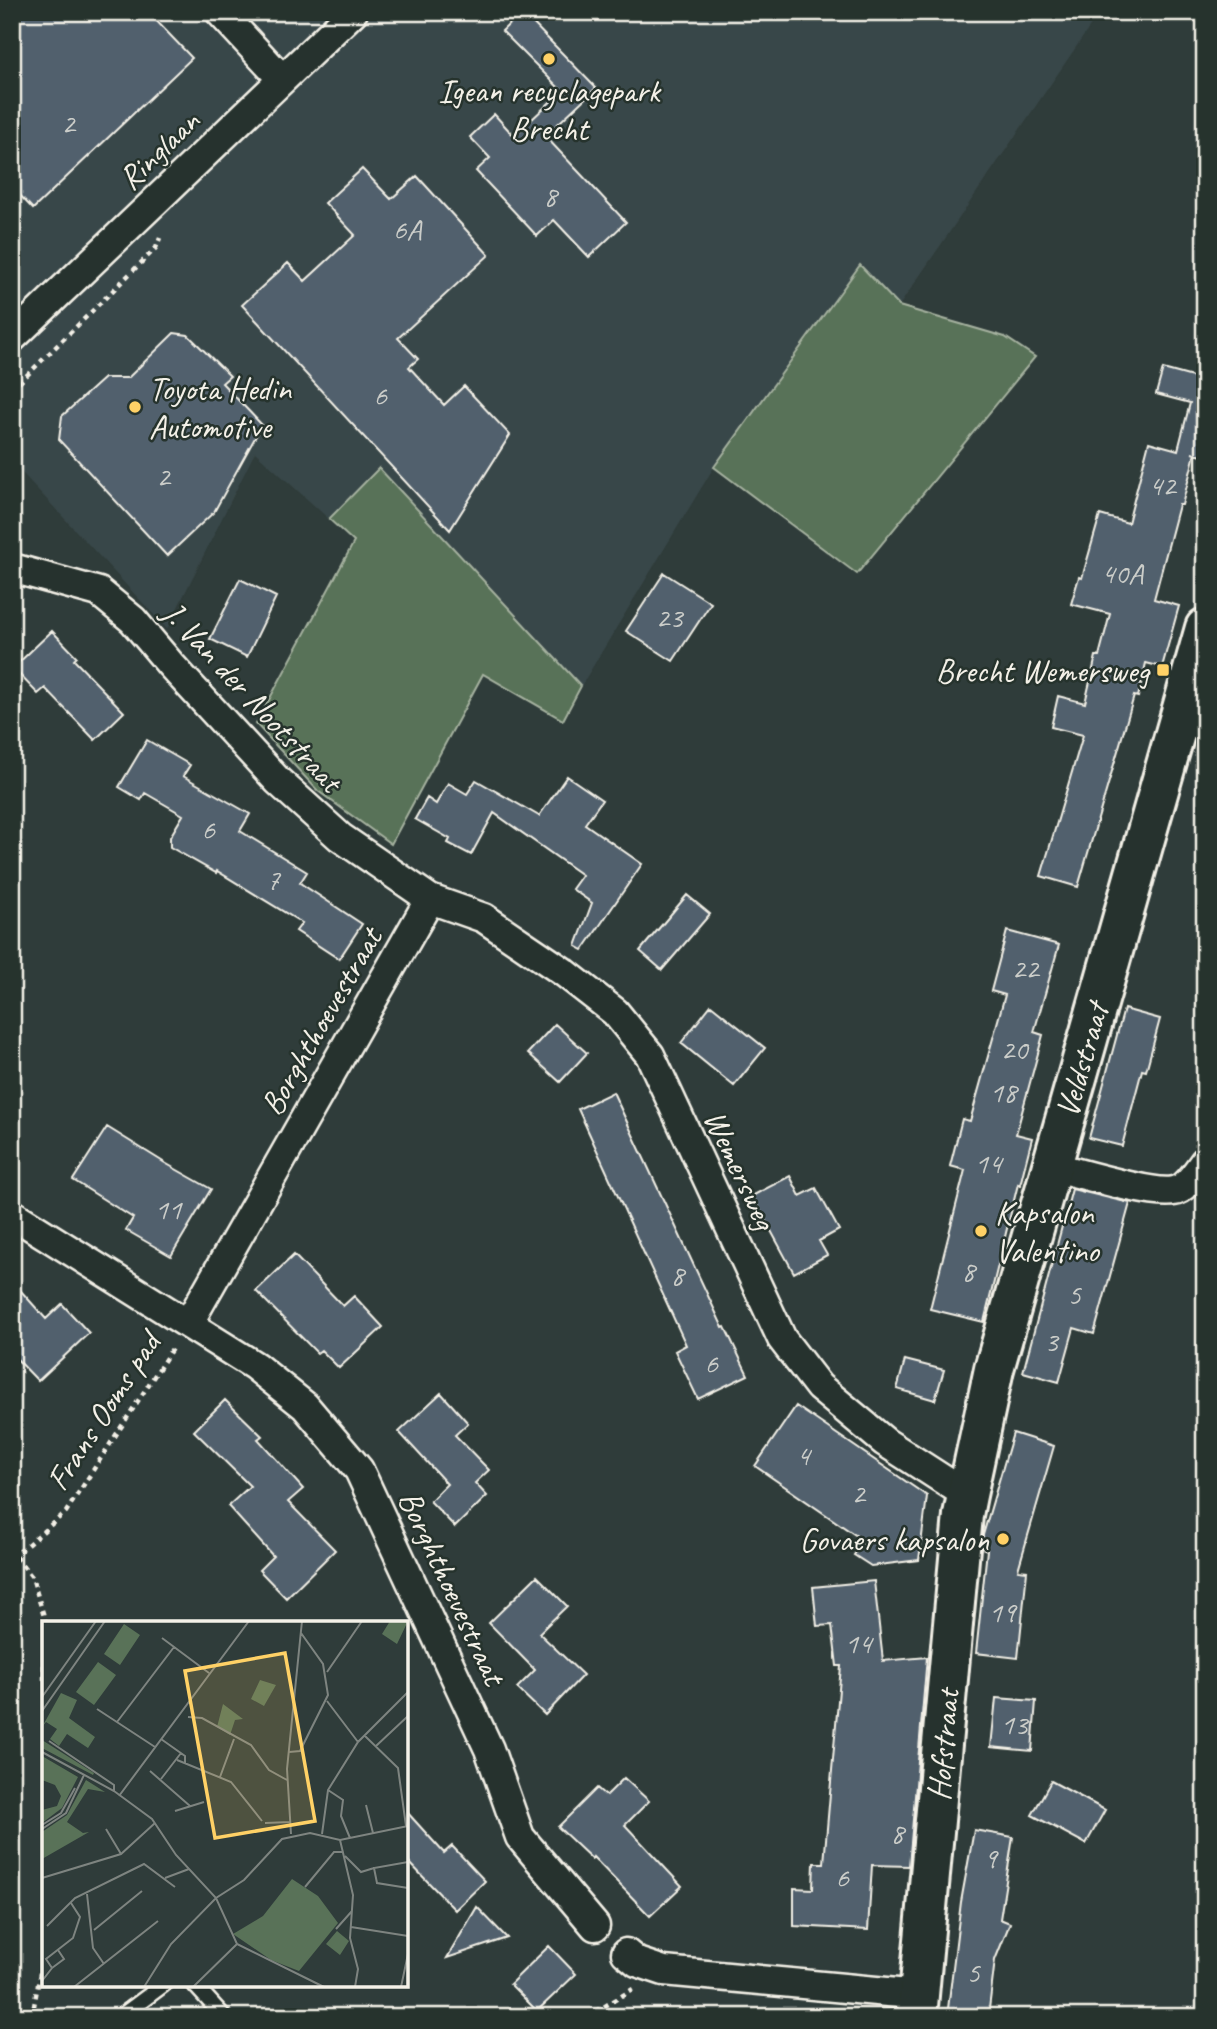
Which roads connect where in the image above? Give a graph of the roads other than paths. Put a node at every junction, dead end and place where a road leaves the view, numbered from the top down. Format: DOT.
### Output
graph roads {
  1 [pos="220,12"];
  2 [pos="353,12"];
  3 [pos="282,79"];
  4 [pos="12,338"];
  5 [pos="12,568"];
  6 [pos="1205,628"];
  7 [pos="430,899"];
  8 [pos="1205,1161"];
  9 [pos="1051,1166"];
  10 [pos="12,1214"];
  11 [pos="188,1324"];
  12 [pos="967,1494"];
  13 [pos="594,1926"];
  14 [pos="626,1953"];
  15 [pos="160,1987"];
  16 [pos="197,1987"];
  17 [pos="918,2006"];
  18 [pos="120,2017"];
  19 [pos="224,2017"];
  1 -- 3 [label="street"];
  2 -- 3 [label="street, Ringlaan"];
  3 -- 4 [label="street, Ringlaan"];
  5 -- 7 [label="street, J. Van der Nootstraat"];
  6 -- 9 [label="street, Veldstraat"];
  7 -- 11 [label="street, Borghthoevestraat"];
  7 -- 12 [label="street, Wemersweg"];
  8 -- 9 [label="street"];
  9 -- 12 [label="street, Veldstraat"];
  10 -- 11 [label="street, Borghthoevestraat"];
  11 -- 13 [label="street, Borghthoevestraat"];
  12 -- 17 [label="street, Hofstraat"];
  14 -- 17 [label="street, Hofstraat"];
  15 -- 18 [label="lane"];
  16 -- 19 [label="lane"];
}
